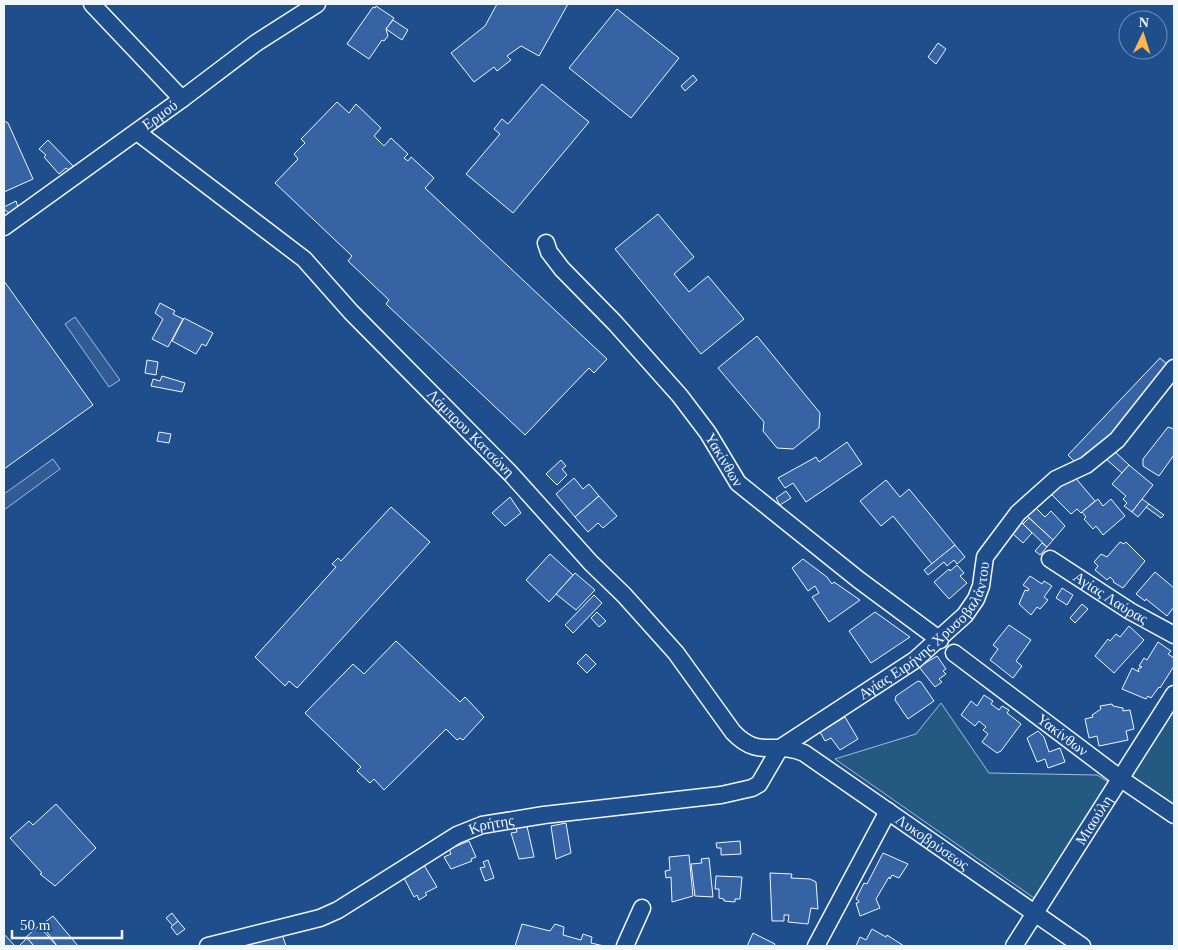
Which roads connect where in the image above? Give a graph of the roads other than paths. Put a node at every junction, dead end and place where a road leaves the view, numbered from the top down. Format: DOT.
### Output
graph roads {
  1 [pos="92,4"];
  2 [pos="317,4"];
  3 [pos="182,100"];
  4 [pos="138,132"];
  5 [pos="4,228"];
  6 [pos="546,243"];
  7 [pos="1174,368"];
  8 [pos="1050,559"];
  9 [pos="1174,635"];
  10 [pos="940,640"];
  11 [pos="954,653"];
  12 [pos="1174,694"];
  13 [pos="780,748"];
  14 [pos="1120,779"];
  15 [pos="888,811"];
  16 [pos="1174,815"];
  17 [pos="642,908"];
  18 [pos="1036,914"];
  19 [pos="208,946"];
  20 [pos="625,946"];
  21 [pos="816,946"];
  22 [pos="1014,946"];
  23 [pos="1082,946"];
  1 -- 3 [label="street"];
  2 -- 3 [label="street, Ερμού"];
  3 -- 4 [label="street, Ερμού"];
  4 -- 5 [label="street, Ερμού"];
  4 -- 13 [label="street, Λάμπρου Κατσώνη"];
  6 -- 10 [label="street, Υακίνθων"];
  7 -- 10 [label="street, Αγίας Ειρήνης Χρυσοβαλάντου"];
  8 -- 9 [label="street, Αγίας Λαύρας"];
  10 -- 13 [label="street, Αγίας Ειρήνης Χρυσοβαλάντου"];
  11 -- 14 [label="street, Υακίνθων"];
  12 -- 14 [label="street, Μιαούλη"];
  13 -- 15 [label="street, Λυκοβρύσεως"];
  13 -- 19 [label="street, Κρήτης"];
  14 -- 16 [label="street, Υακίνθων"];
  14 -- 18 [label="street, Μιαούλη"];
  15 -- 18 [label="street, Λυκοβρύσεως"];
  15 -- 21 [label="street"];
  17 -- 20 [label="street"];
  18 -- 22 [label="street, Μιαούλη"];
  18 -- 23 [label="street, Λυκοβρύσεως"];
}
